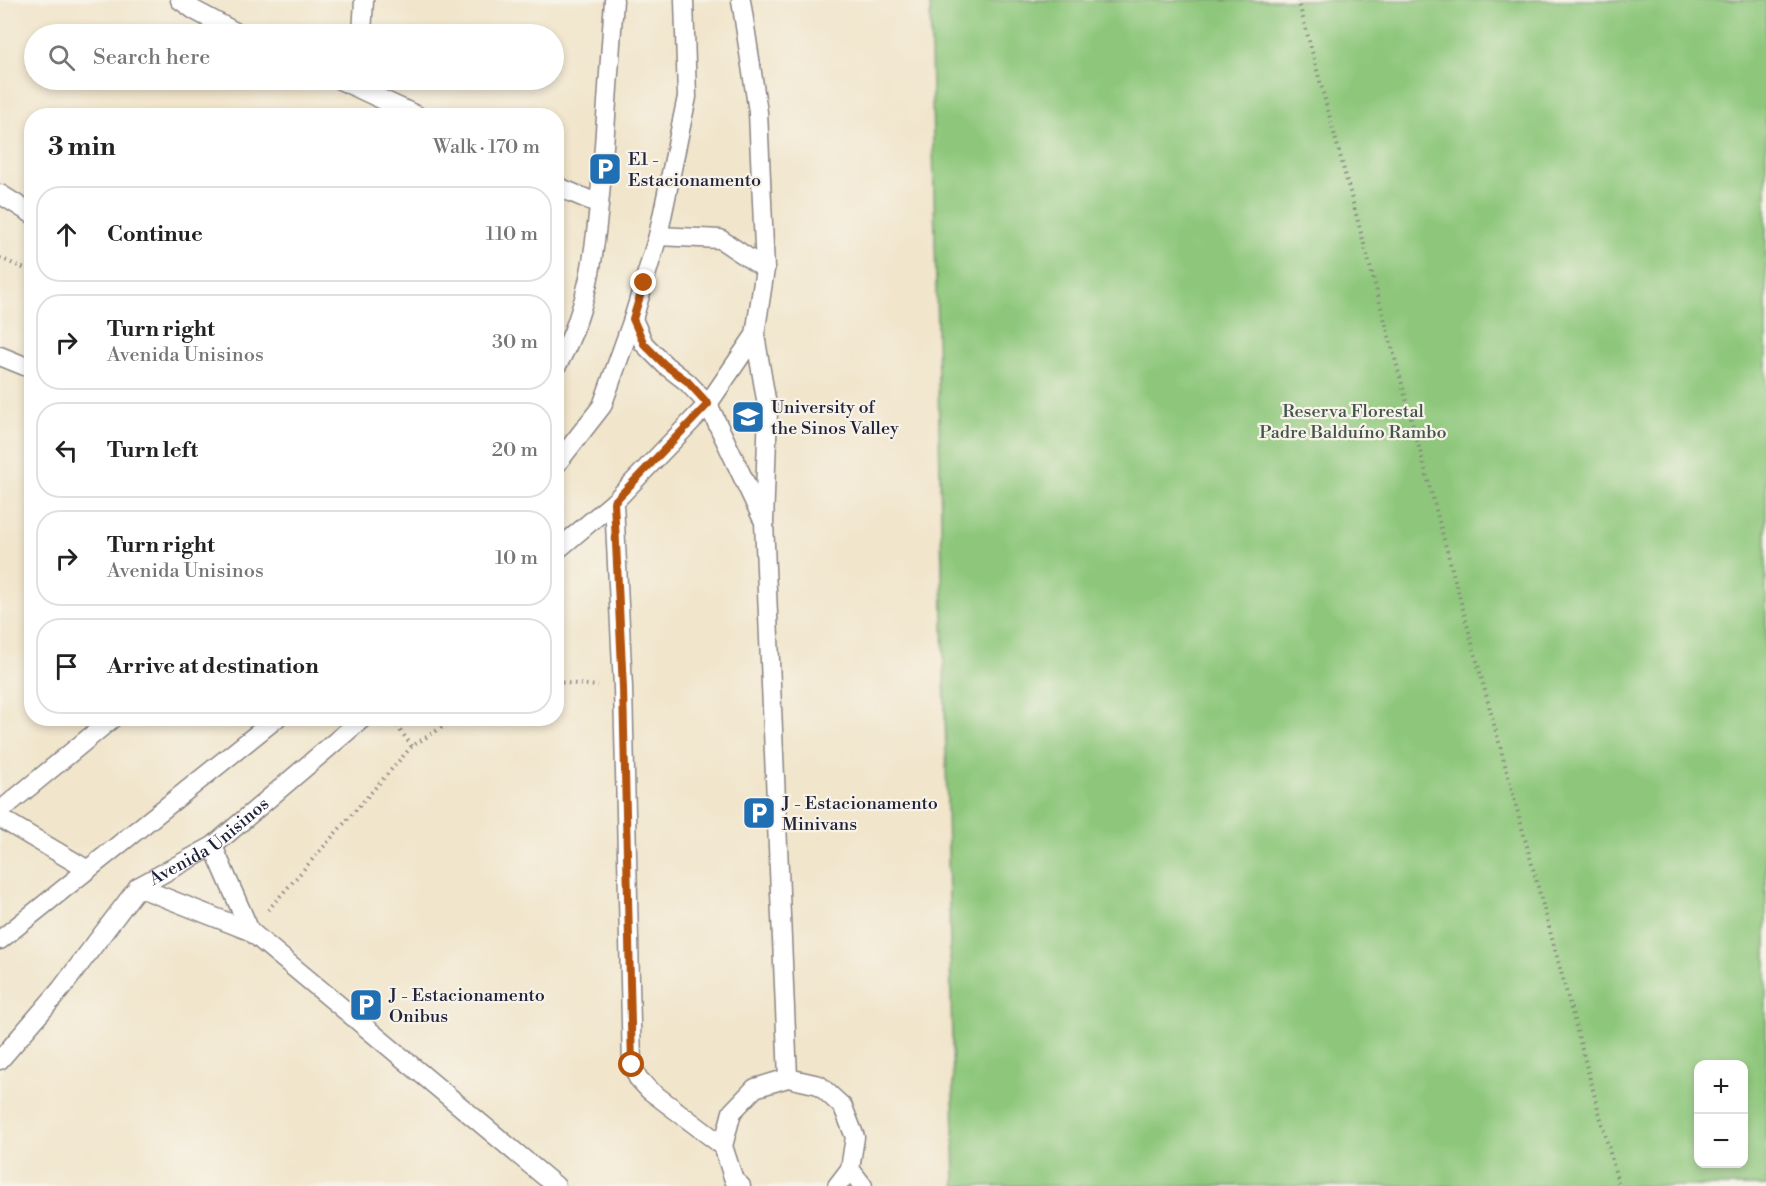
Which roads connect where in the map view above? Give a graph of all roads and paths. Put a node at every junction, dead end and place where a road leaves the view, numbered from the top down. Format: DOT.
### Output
graph roads {
  1 [pos="180,0"];
  2 [pos="364,0"];
  3 [pos="614,0"];
  4 [pos="684,0"];
  5 [pos="741,0"];
  6 [pos="1298,0"];
  7 [pos="220,24"];
  8 [pos="363,24"];
  9 [pos="372,90"];
  10 [pos="404,108"];
  11 [pos="564,189"];
  12 [pos="0,194"];
  13 [pos="599,204"];
  14 [pos="24,209"];
  15 [pos="658,236"];
  16 [pos="0,258"];
  17 [pos="24,268"];
  18 [pos="765,269"];
  19 [pos="633,319"];
  20 [pos="755,335"];
  21 [pos="564,354"];
  22 [pos="0,356"];
  23 [pos="24,366"];
  24 [pos="708,404"];
  25 [pos="564,455"];
  26 [pos="614,502"];
  27 [pos="764,522"];
  28 [pos="564,544"];
  29 [pos="564,683"];
  30 [pos="623,688"];
  31 [pos="103,726"];
  32 [pos="267,726"];
  33 [pos="354,726"];
  34 [pos="397,726"];
  35 [pos="444,726"];
  36 [pos="412,746"];
  37 [pos="0,811"];
  38 [pos="0,818"];
  39 [pos="213,846"];
  40 [pos="88,870"];
  41 [pos="138,887"];
  42 [pos="0,922"];
  43 [pos="21,922"];
  44 [pos="250,931"];
  45 [pos="0,940"];
  46 [pos="0,1060"];
  47 [pos="788,1078"];
  48 [pos="723,1146"];
  49 [pos="850,1169"];
  50 [pos="556,1186"];
  51 [pos="741,1186"];
  52 [pos="837,1186"];
  53 [pos="862,1186"];
  54 [pos="1619,1186"];
  1 -- 7 [label="lane"];
  2 -- 8 [label="lane"];
  3 -- 13 [label="lane"];
  4 -- 15 [label="lane"];
  5 -- 18 [label="lane"];
  6 -- 54 [label="path"];
  9 -- 10 [label="lane"];
  11 -- 13 [label="lane"];
  12 -- 14 [label="lane"];
  13 -- 21 [label="lane"];
  15 -- 18 [label="lane"];
  15 -- 19 [label="lane"];
  16 -- 17 [label="path"];
  18 -- 20 [label="lane"];
  19 -- 24 [label="lane"];
  19 -- 25 [label="lane"];
  20 -- 24 [label="lane"];
  20 -- 27 [label="lane"];
  22 -- 23 [label="lane"];
  24 -- 26 [label="lane"];
  24 -- 27 [label="lane"];
  26 -- 28 [label="lane"];
  26 -- 30 [label="lane"];
  27 -- 47 [label="lane"];
  29 -- 30 [label="path"];
  30 -- 48 [label="lane"];
  31 -- 37 [label="lane"];
  32 -- 40 [label="lane"];
  33 -- 39 [label="lane, Avenida Unisinos"];
  34 -- 36 [label="path"];
  35 -- 36 [label="path"];
  36 -- 44 [label="path"];
  38 -- 40 [label="lane"];
  39 -- 41 [label="lane, Avenida Unisinos"];
  39 -- 44 [label="lane"];
  40 -- 43 [label="lane"];
  41 -- 44 [label="lane"];
  41 -- 46 [label="lane, Avenida Unisinos"];
  42 -- 43 [label="lane"];
  43 -- 45 [label="lane"];
  44 -- 50 [label="lane"];
  47 -- 48 [label="lane"];
  47 -- 49 [label="lane"];
  48 -- 51 [label="lane"];
  49 -- 52 [label="lane"];
  49 -- 53 [label="lane"];
}
